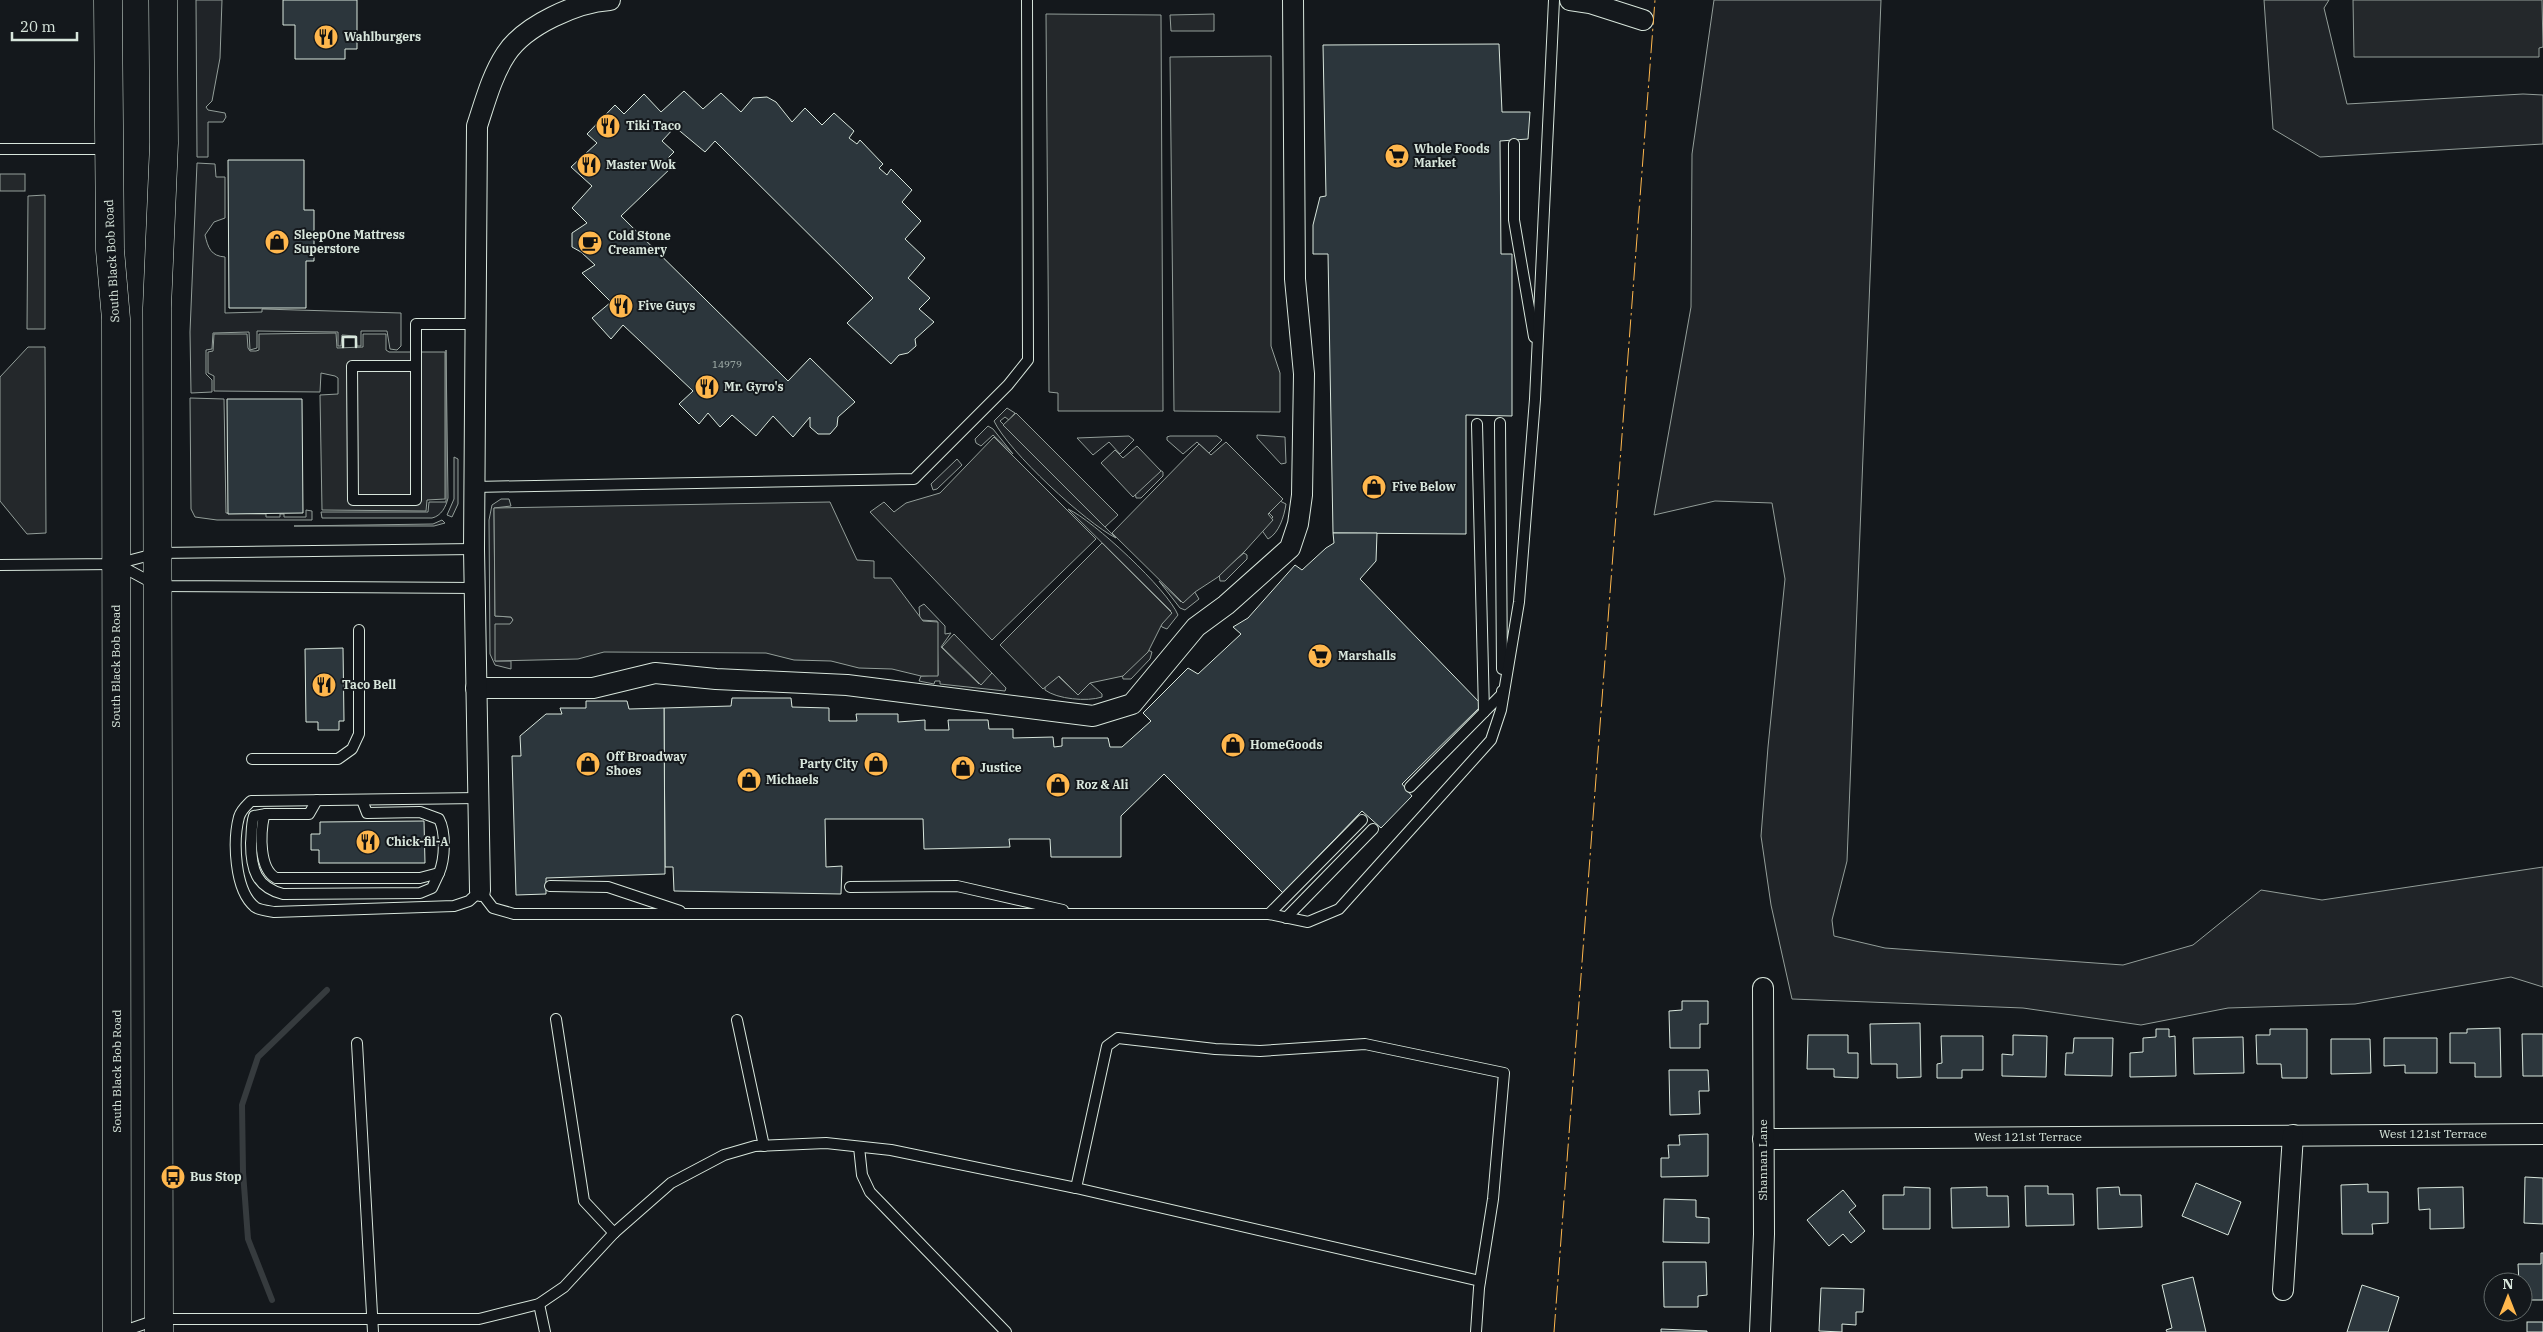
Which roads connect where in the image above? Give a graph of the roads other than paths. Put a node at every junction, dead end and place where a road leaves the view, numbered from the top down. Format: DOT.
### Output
graph roads {
  1 [pos="108,0"];
  2 [pos="163,0"];
  3 [pos="610,0"];
  4 [pos="1027,0"];
  5 [pos="1293,0"];
  6 [pos="1554,0"];
  7 [pos="1570,0"];
  8 [pos="1643,20"];
  9 [pos="1514,144"];
  10 [pos="0,149"];
  11 [pos="108,149"];
  12 [pos="475,324"];
  13 [pos="1537,356"];
  14 [pos="416,366"];
  15 [pos="1500,423"];
  16 [pos="1477,424"];
  17 [pos="474,487"];
  18 [pos="474,549"];
  19 [pos="158,553"];
  20 [pos="116,564"];
  21 [pos="0,566"];
  22 [pos="158,586"];
  23 [pos="474,588"];
  24 [pos="359,630"];
  25 [pos="476,688"];
  26 [pos="1502,694"];
  27 [pos="1484,712"];
  28 [pos="252,759"];
  29 [pos="1410,787"];
  30 [pos="478,798"];
  31 [pos="317,800"];
  32 [pos="362,800"];
  33 [pos="266,814"];
  34 [pos="1362,820"];
  35 [pos="1373,829"];
  36 [pos="439,873"];
  37 [pos="550,886"];
  38 [pos="850,887"];
  39 [pos="480,891"];
  40 [pos="690,914"];
  41 [pos="1083,914"];
  42 [pos="1269,914"];
  43 [pos="1286,918"];
  44 [pos="1762,988"];
  45 [pos="556,1019"];
  46 [pos="737,1020"];
  47 [pos="357,1043"];
  48 [pos="2543,1134"];
  49 [pos="2293,1135"];
  50 [pos="1763,1139"];
  51 [pos="764,1146"];
  52 [pos="858,1147"];
  53 [pos="1076,1188"];
  54 [pos="614,1233"];
  55 [pos="1480,1281"];
  56 [pos="2284,1290"];
  57 [pos="539,1304"];
  58 [pos="373,1318"];
  59 [pos="159,1326"];
  60 [pos="119,1332"];
  61 [pos="373,1332"];
  62 [pos="545,1332"];
  63 [pos="1006,1332"];
  64 [pos="1476,1332"];
  65 [pos="1760,1332"];
  1 -- 11 [label="main road, South Black Bob Road"];
  2 -- 19 [label="main road"];
  3 -- 12 [label="street"];
  4 -- 17 [label="lane"];
  5 -- 25 [label="street"];
  6 -- 13 [label="lane"];
  7 -- 8 [label="street"];
  9 -- 13 [label="lane"];
  10 -- 11 [label="lane"];
  11 -- 20 [label="main road, South Black Bob Road"];
  12 -- 14 [label="lane"];
  12 -- 17 [label="street"];
  13 -- 26 [label="lane"];
  14 -- 14 [label="lane"];
  15 -- 26 [label="lane"];
  16 -- 27 [label="lane"];
  17 -- 18 [label="street"];
  18 -- 19 [label="lane"];
  18 -- 23 [label="street"];
  19 -- 20 [label="lane"];
  19 -- 22 [label="main road"];
  20 -- 21 [label="lane"];
  20 -- 22 [label="lane"];
  20 -- 60 [label="main road, South Black Bob Road"];
  22 -- 23 [label="lane"];
  22 -- 59 [label="main road"];
  23 -- 25 [label="street"];
  24 -- 28 [label="lane"];
  25 -- 30 [label="street"];
  26 -- 27 [label="lane"];
  26 -- 43 [label="lane"];
  27 -- 29 [label="lane"];
  30 -- 32 [label="lane"];
  30 -- 39 [label="street"];
  31 -- 32 [label="lane"];
  31 -- 33 [label="lane"];
  31 -- 39 [label="lane"];
  32 -- 36 [label="lane"];
  33 -- 36 [label="lane"];
  33 -- 36 [label="lane"];
  34 -- 42 [label="lane"];
  35 -- 43 [label="lane"];
  37 -- 40 [label="lane"];
  38 -- 41 [label="lane"];
  39 -- 40 [label="lane"];
  40 -- 41 [label="lane"];
  41 -- 42 [label="lane"];
  42 -- 43 [label="lane"];
  44 -- 50 [label="street, Shannan Lane"];
  45 -- 54 [label="lane"];
  46 -- 51 [label="lane"];
  47 -- 58 [label="lane"];
  48 -- 49 [label="street, West 121st Terrace"];
  49 -- 50 [label="street, West 121st Terrace"];
  49 -- 56 [label="street"];
  50 -- 65 [label="street, Shannan Lane"];
  51 -- 52 [label="lane"];
  51 -- 54 [label="lane"];
  52 -- 53 [label="lane"];
  52 -- 63 [label="lane"];
  53 -- 55 [label="lane"];
  53 -- 55 [label="lane"];
  54 -- 57 [label="lane"];
  55 -- 64 [label="lane"];
  57 -- 58 [label="lane"];
  57 -- 62 [label="lane"];
  58 -- 59 [label="lane"];
  58 -- 61 [label="lane"];
  59 -- 60 [label="lane"];
}
